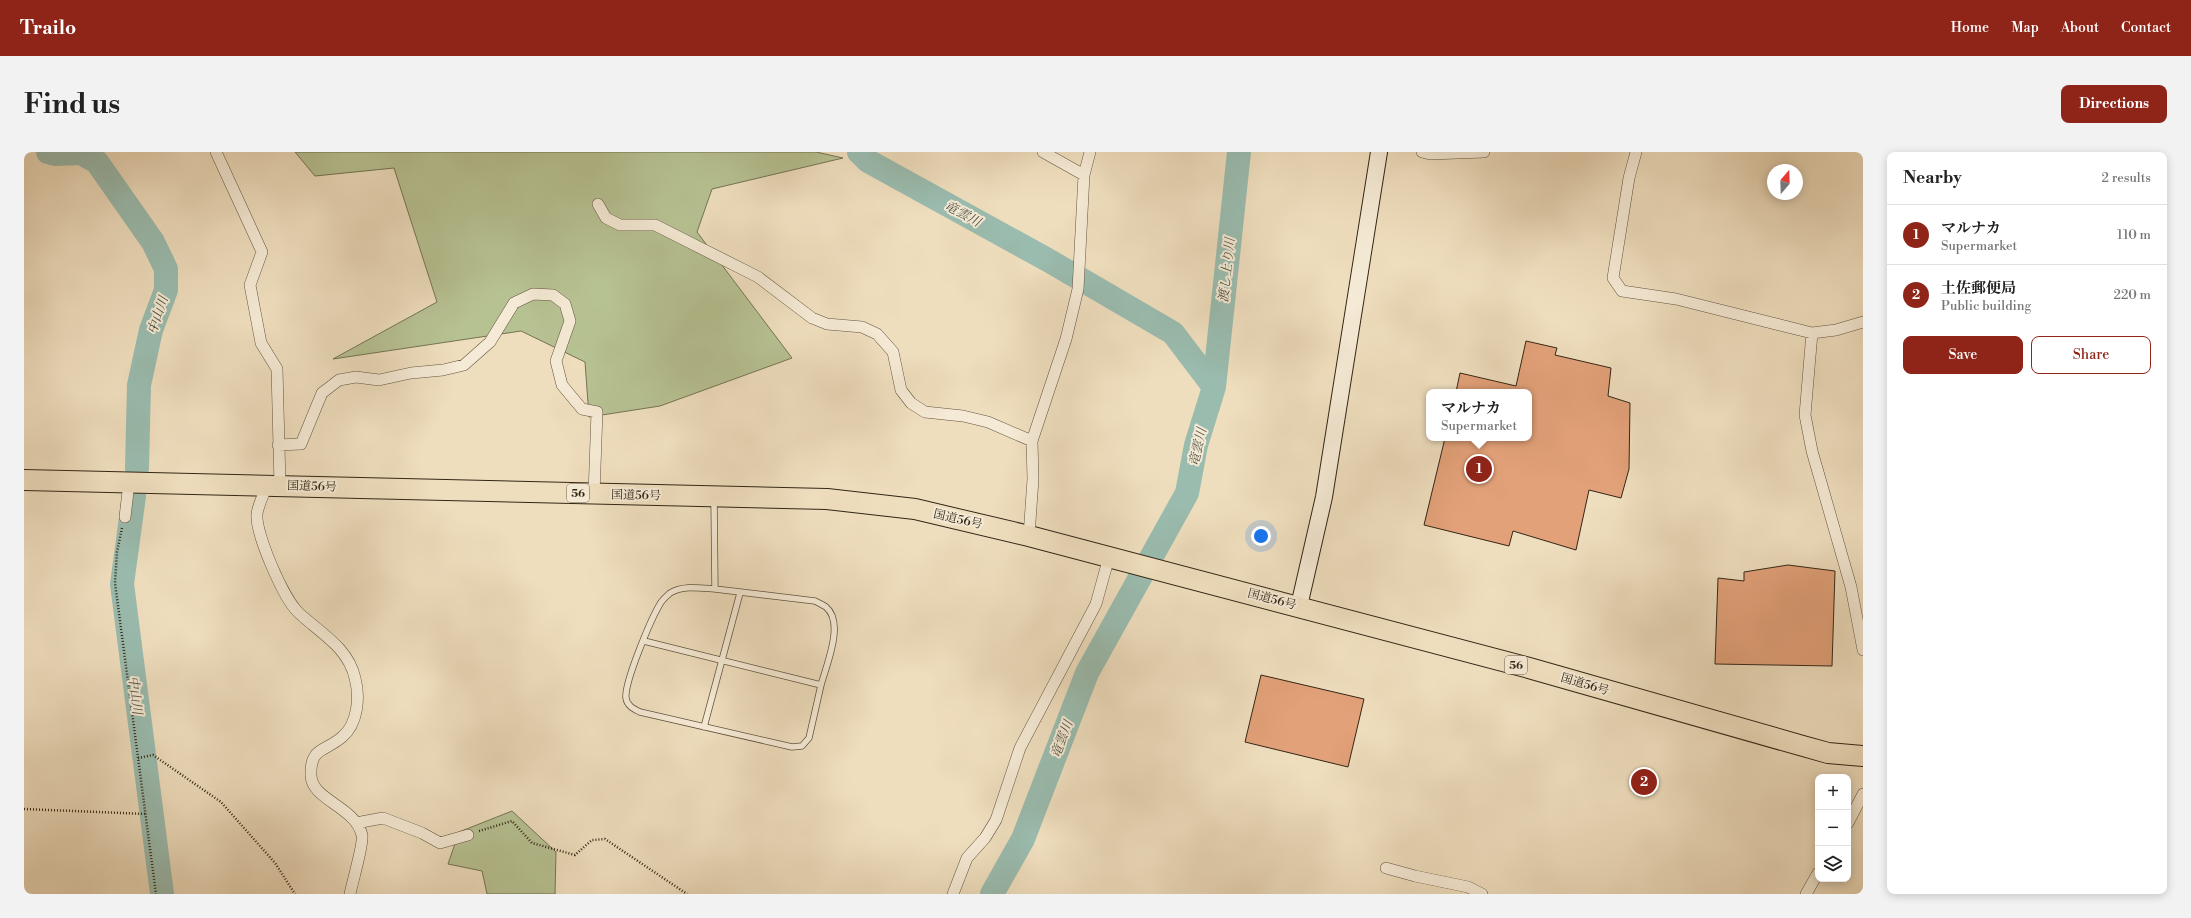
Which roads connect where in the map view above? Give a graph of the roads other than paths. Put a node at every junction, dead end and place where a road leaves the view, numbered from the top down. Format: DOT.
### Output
graph roads {
  1 [pos="216,152"];
  2 [pos="1043,152"];
  3 [pos="1090,152"];
  4 [pos="1379,152"];
  5 [pos="1422,152"];
  6 [pos="1484,152"];
  7 [pos="1636,152"];
  8 [pos="1084,176"];
  9 [pos="598,204"];
  10 [pos="1863,322"];
  11 [pos="1812,333"];
  12 [pos="1032,441"];
  13 [pos="278,445"];
  14 [pos="24,480"];
  15 [pos="129,483"];
  16 [pos="273,485"];
  17 [pos="594,494"];
  18 [pos="714,496"];
  19 [pos="125,517"];
  20 [pos="1029,536"];
  21 [pos="1117,559"];
  22 [pos="715,589"];
  23 [pos="740,592"];
  24 [pos="1299,606"];
  25 [pos="644,641"];
  26 [pos="1863,650"];
  27 [pos="722,660"];
  28 [pos="820,685"];
  29 [pos="704,727"];
  30 [pos="1863,756"];
  31 [pos="1863,794"];
  32 [pos="1851,817"];
  33 [pos="356,823"];
  34 [pos="468,835"];
  35 [pos="1386,868"];
  36 [pos="1815,878"];
  37 [pos="350,894"];
  38 [pos="953,894"];
  39 [pos="1482,894"];
  40 [pos="1806,894"];
  1 -- 13 [label="street"];
  2 -- 8 [label="street"];
  3 -- 8 [label="street"];
  4 -- 24 [label="street"];
  5 -- 6 [label="street"];
  7 -- 11 [label="street"];
  8 -- 12 [label="street"];
  9 -- 12 [label="street"];
  10 -- 11 [label="street"];
  11 -- 26 [label="street"];
  12 -- 20 [label="street"];
  13 -- 16 [label="street"];
  13 -- 17 [label="street"];
  14 -- 15 [label="highway, 国道56号 / 56"];
  15 -- 16 [label="highway, 国道56号 / 56"];
  15 -- 19 [label="street"];
  16 -- 17 [label="highway, 国道56号 / 56"];
  16 -- 33 [label="street"];
  17 -- 18 [label="highway, 国道56号 / 56"];
  18 -- 20 [label="highway, 国道56号 / 56"];
  18 -- 22 [label="lane"];
  20 -- 21 [label="highway, 国道56号 / 56"];
  21 -- 24 [label="highway, 国道56号 / 56"];
  21 -- 38 [label="street"];
  22 -- 23 [label="lane"];
  22 -- 25 [label="lane"];
  23 -- 27 [label="lane"];
  23 -- 28 [label="lane"];
  24 -- 30 [label="highway, 国道56号 / 56"];
  25 -- 27 [label="lane"];
  25 -- 29 [label="lane"];
  27 -- 28 [label="lane"];
  27 -- 29 [label="lane"];
  28 -- 29 [label="lane"];
  31 -- 32 [label="street"];
  33 -- 34 [label="street"];
  33 -- 37 [label="street"];
  35 -- 39 [label="street"];
  36 -- 40 [label="street"];
}
